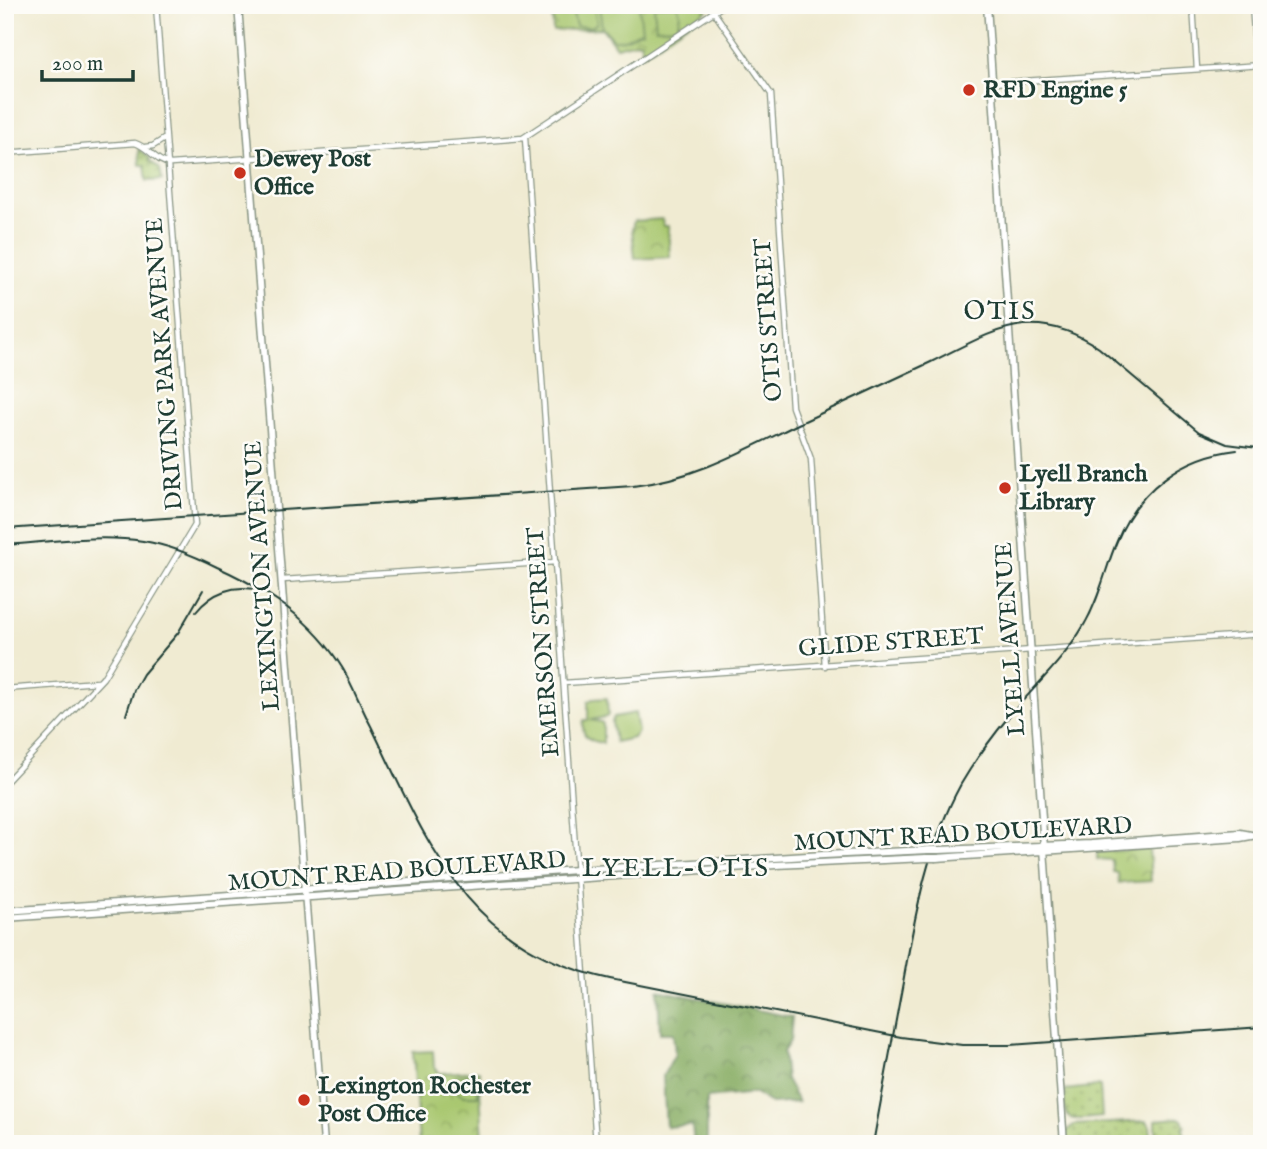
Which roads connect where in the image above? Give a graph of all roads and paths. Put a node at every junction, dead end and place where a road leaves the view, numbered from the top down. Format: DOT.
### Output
graph roads {
  1 [pos="156,5"];
  2 [pos="237,5"];
  3 [pos="709,5"];
  4 [pos="724,5"];
  5 [pos="987,5"];
  6 [pos="1192,5"];
  7 [pos="1252,5"];
  8 [pos="714,12"];
  9 [pos="1260,65"];
  10 [pos="1197,69"];
  11 [pos="1262,71"];
  12 [pos="992,83"];
  13 [pos="164,138"];
  14 [pos="525,138"];
  15 [pos="145,147"];
  16 [pos="5,153"];
  17 [pos="249,158"];
  18 [pos="166,163"];
  19 [pos="556,562"];
  20 [pos="283,580"];
  21 [pos="1262,634"];
  22 [pos="1031,651"];
  23 [pos="825,666"];
  24 [pos="99,682"];
  25 [pos="564,683"];
  26 [pos="5,689"];
  27 [pos="5,783"];
  28 [pos="1262,834"];
  29 [pos="1044,849"];
  30 [pos="928,854"];
  31 [pos="824,855"];
  32 [pos="797,856"];
  33 [pos="811,863"];
  34 [pos="577,870"];
  35 [pos="578,879"];
  36 [pos="306,895"];
  37 [pos="5,911"];
  38 [pos="102,912"];
  39 [pos="5,919"];
  40 [pos="94,920"];
  41 [pos="324,1144"];
  42 [pos="596,1144"];
  43 [pos="1064,1144"];
  1 -- 13 [label="street, DRIVING PARK AVENUE"];
  2 -- 17 [label="main road, LEXINGTON AVENUE"];
  3 -- 8 [label="street"];
  4 -- 8 [label="street"];
  5 -- 12 [label="main road, LYELL AVENUE"];
  6 -- 10 [label="street"];
  7 -- 9 [label="street"];
  8 -- 14 [label="street"];
  8 -- 23 [label="street, OTIS STREET"];
  9 -- 10 [label="street"];
  9 -- 11 [label="street"];
  10 -- 12 [label="street"];
  12 -- 22 [label="main road, LYELL AVENUE"];
  13 -- 15 [label="street"];
  13 -- 18 [label="street, DRIVING PARK AVENUE"];
  14 -- 17 [label="street"];
  14 -- 19 [label="street, EMERSON STREET"];
  15 -- 16 [label="street"];
  15 -- 18 [label="street"];
  17 -- 18 [label="street"];
  17 -- 20 [label="main road, LEXINGTON AVENUE"];
  18 -- 24 [label="street, DRIVING PARK AVENUE"];
  19 -- 20 [label="street"];
  19 -- 25 [label="street, EMERSON STREET"];
  20 -- 36 [label="main road, LEXINGTON AVENUE"];
  21 -- 22 [label="street, GLIDE STREET"];
  22 -- 23 [label="street, GLIDE STREET"];
  22 -- 29 [label="main road, LYELL AVENUE"];
  23 -- 25 [label="street, GLIDE STREET"];
  24 -- 26 [label="street"];
  24 -- 27 [label="street, DRIVING PARK AVENUE"];
  25 -- 34 [label="street, EMERSON STREET"];
  28 -- 29 [label="main road, MOUNT READ BOULEVARD"];
  29 -- 30 [label="main road, MOUNT READ BOULEVARD, bridge"];
  29 -- 30 [label="main road, MOUNT READ BOULEVARD, bridge"];
  29 -- 43 [label="main road, LYELL AVENUE"];
  30 -- 31 [label="main road, MOUNT READ BOULEVARD"];
  30 -- 33 [label="main road, MOUNT READ BOULEVARD"];
  31 -- 32 [label="main road, MOUNT READ BOULEVARD"];
  31 -- 33 [label="main road"];
  32 -- 33 [label="main road"];
  32 -- 34 [label="main road, MOUNT READ BOULEVARD"];
  33 -- 35 [label="main road, MOUNT READ BOULEVARD"];
  34 -- 35 [label="street, EMERSON STREET"];
  34 -- 36 [label="main road, MOUNT READ BOULEVARD"];
  35 -- 36 [label="main road, MOUNT READ BOULEVARD"];
  35 -- 42 [label="street, EMERSON STREET"];
  36 -- 37 [label="main road, MOUNT READ BOULEVARD"];
  36 -- 38 [label="main road, MOUNT READ BOULEVARD"];
  36 -- 41 [label="main road, LEXINGTON AVENUE"];
  38 -- 39 [label="main road, MOUNT READ BOULEVARD"];
  38 -- 40 [label="main road"];
}
